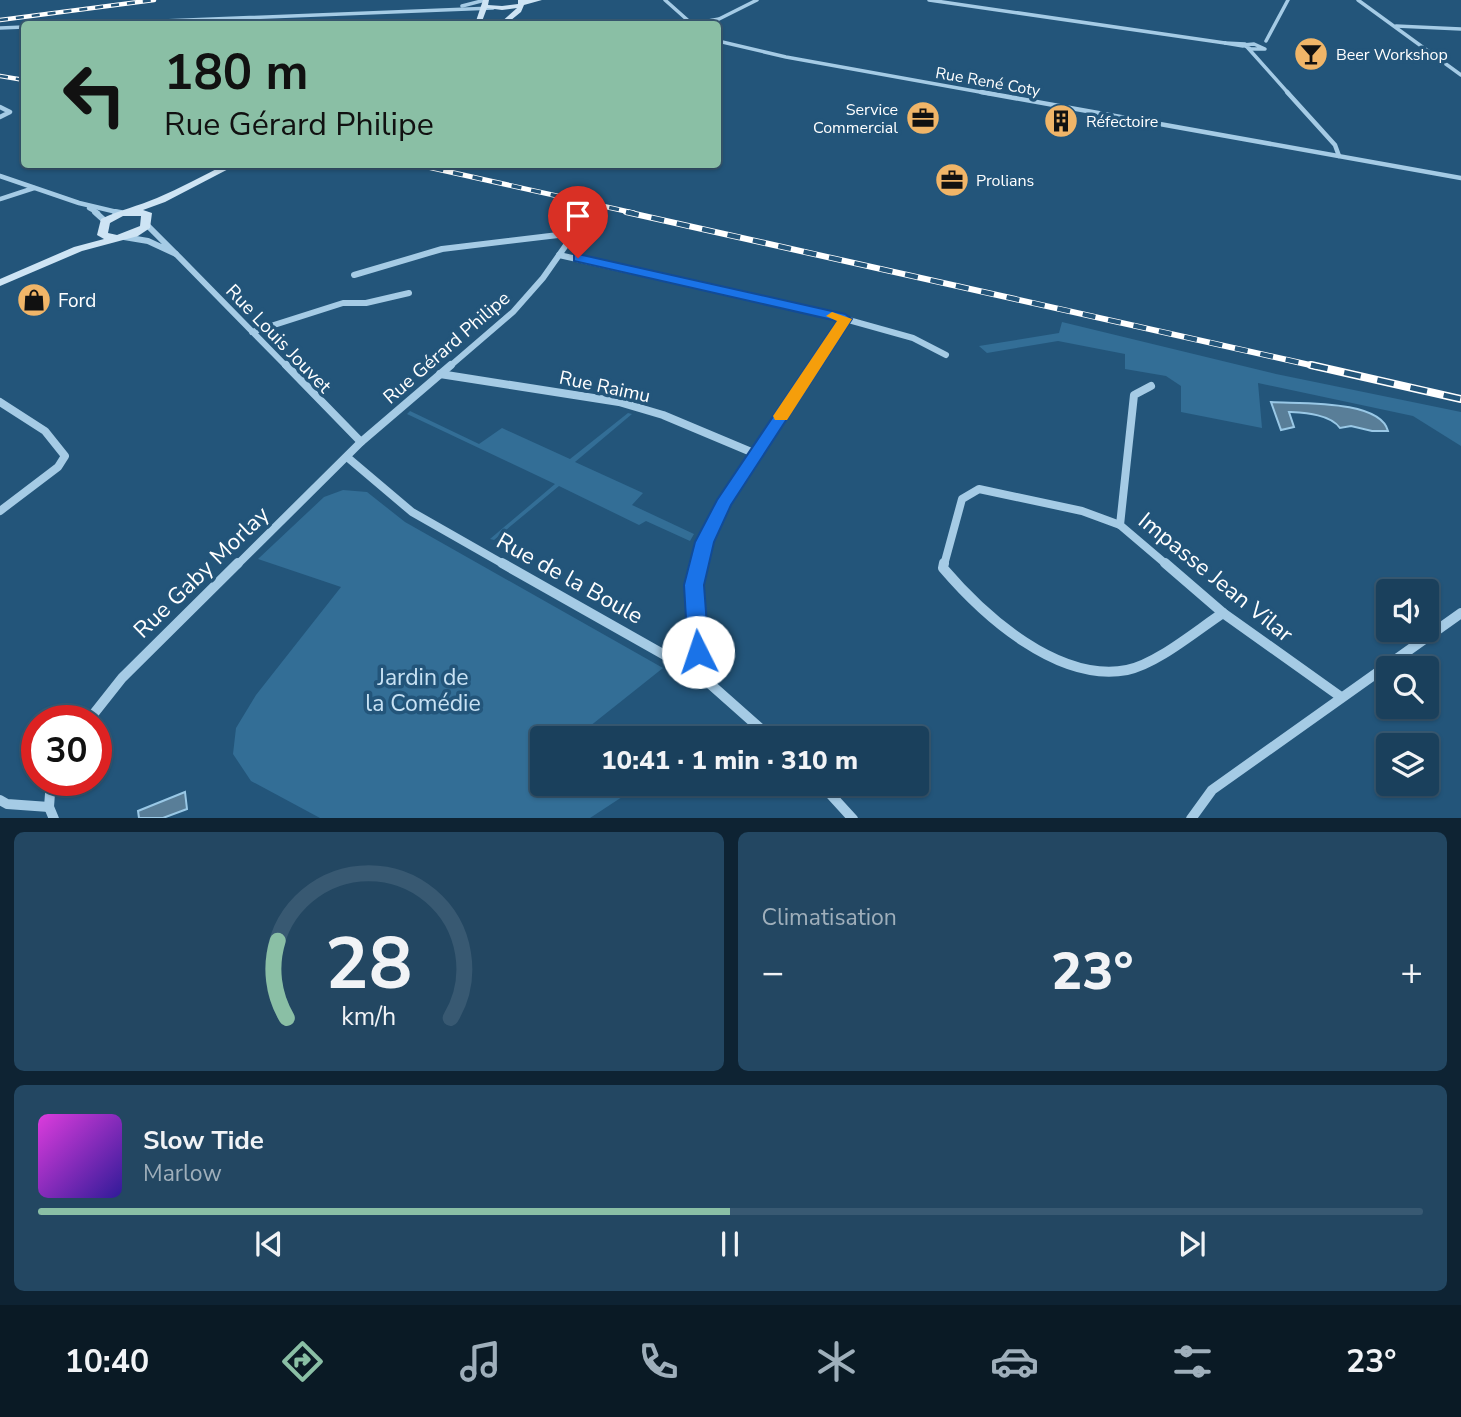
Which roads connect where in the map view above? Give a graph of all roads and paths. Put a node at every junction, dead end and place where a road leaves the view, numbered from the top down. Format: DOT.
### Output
graph roads {
  1 [pos="539,0"];
  2 [pos="665,0"];
  3 [pos="757,0"];
  4 [pos="929,0"];
  5 [pos="1288,0"];
  6 [pos="1359,0"];
  7 [pos="521,3"];
  8 [pos="485,4"];
  9 [pos="432,10"];
  10 [pos="161,21"];
  11 [pos="479,21"];
  12 [pos="506,21"];
  13 [pos="689,21"];
  14 [pos="708,21"];
  15 [pos="1395,26"];
  16 [pos="21,27"];
  17 [pos="0,28"];
  18 [pos="1461,29"];
  19 [pos="1266,41"];
  20 [pos="721,42"];
  21 [pos="1247,46"];
  22 [pos="1261,48"];
  23 [pos="1265,64"];
  24 [pos="1447,64"];
  25 [pos="1461,65"];
  26 [pos="1461,75"];
  27 [pos="0,107"];
  28 [pos="0,117"];
  29 [pos="1339,156"];
  30 [pos="226,168"];
  31 [pos="236,168"];
  32 [pos="0,176"];
  33 [pos="1461,178"];
  34 [pos="35,188"];
  35 [pos="0,198"];
  36 [pos="79,203"];
  37 [pos="126,212"];
  38 [pos="585,218"];
  39 [pos="148,220"];
  40 [pos="103,225"];
  41 [pos="575,233"];
  42 [pos="120,237"];
  43 [pos="176,254"];
  44 [pos="559,255"];
  45 [pos="354,275"];
  46 [pos="2,282"];
  47 [pos="409,293"];
  48 [pos="845,319"];
  49 [pos="253,332"];
  50 [pos="946,355"];
  51 [pos="440,374"];
  52 [pos="1151,386"];
  53 [pos="0,402"];
  54 [pos="361,442"];
  55 [pos="756,454"];
  56 [pos="347,457"];
  57 [pos="0,511"];
  58 [pos="1120,525"];
  59 [pos="1461,612"];
  60 [pos="1223,613"];
  61 [pos="700,675"];
  62 [pos="1341,697"];
  63 [pos="101,705"];
  64 [pos="757,726"];
  65 [pos="832,796"];
  66 [pos="0,800"];
  67 [pos="51,813"];
  68 [pos="853,818"];
  69 [pos="1191,818"];
  1 -- 7 [label="main road"];
  2 -- 13 [label="street"];
  3 -- 14 [label="street"];
  4 -- 21 [label="street"];
  5 -- 19 [label="street"];
  6 -- 15 [label="street"];
  7 -- 8 [label="main road"];
  7 -- 12 [label="main road"];
  8 -- 9 [label="street"];
  8 -- 9 [label="street"];
  8 -- 11 [label="main road"];
  9 -- 10 [label="street"];
  15 -- 18 [label="street"];
  15 -- 24 [label="street"];
  16 -- 17 [label="street"];
  19 -- 21 [label="street"];
  19 -- 22 [label="street"];
  20 -- 29 [label="street, Rue René Coty"];
  21 -- 22 [label="street"];
  21 -- 23 [label="street"];
  22 -- 23 [label="street"];
  23 -- 29 [label="street"];
  24 -- 25 [label="street"];
  24 -- 26 [label="street"];
  27 -- 28 [label="street"];
  29 -- 33 [label="street, Rue René Coty"];
  30 -- 37 [label="main road"];
  31 -- 39 [label="main road"];
  32 -- 34 [label="street"];
  34 -- 35 [label="street"];
  34 -- 36 [label="street"];
  36 -- 37 [label="street"];
  36 -- 40 [label="street"];
  37 -- 39 [label="main road"];
  37 -- 40 [label="main road"];
  38 -- 41 [label="street, Rue Gérard Philipe"];
  39 -- 42 [label="main road"];
  39 -- 43 [label="street, Rue Louis Jouvet"];
  40 -- 42 [label="main road"];
  40 -- 46 [label="main road"];
  41 -- 44 [label="street, Rue Gérard Philipe"];
  41 -- 45 [label="street"];
  42 -- 43 [label="street, Rue Louis Jouvet"];
  42 -- 46 [label="main road"];
  43 -- 49 [label="street, Rue Louis Jouvet"];
  44 -- 48 [label="street"];
  44 -- 51 [label="street, Rue Gérard Philipe"];
  47 -- 49 [label="street"];
  48 -- 50 [label="street"];
  48 -- 55 [label="street"];
  49 -- 54 [label="street, Rue Louis Jouvet"];
  51 -- 54 [label="street, Rue Gérard Philipe"];
  51 -- 55 [label="street, Rue Raimu"];
  52 -- 58 [label="street, Impasse Jean Vilar"];
  53 -- 57 [label="street"];
  54 -- 56 [label="street, Rue Gérard Philipe"];
  55 -- 61 [label="street"];
  56 -- 61 [label="street, Rue de la Boule"];
  56 -- 63 [label="street, Rue Gaby Morlay"];
  58 -- 60 [label="street, Impasse Jean Vilar"];
  58 -- 60 [label="street"];
  59 -- 62 [label="street"];
  60 -- 62 [label="street, Impasse Jean Vilar"];
  61 -- 64 [label="street, Rue de la Boule"];
  62 -- 69 [label="street"];
  65 -- 68 [label="street"];
  66 -- 67 [label="street"];
}
